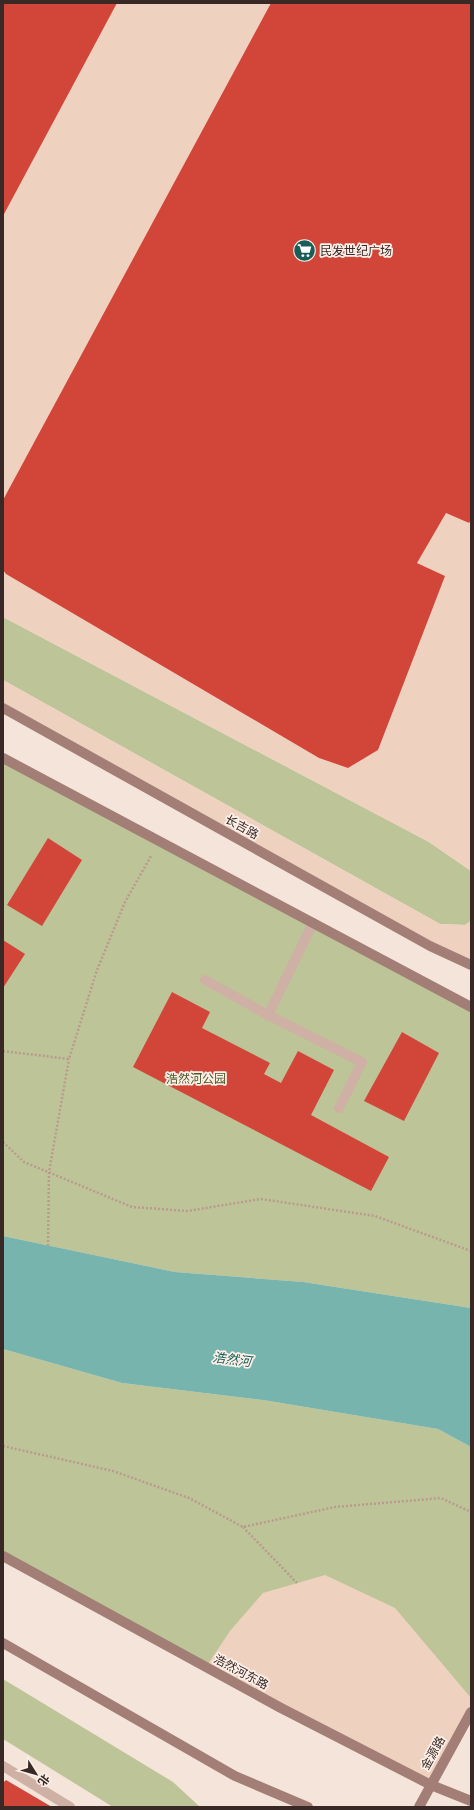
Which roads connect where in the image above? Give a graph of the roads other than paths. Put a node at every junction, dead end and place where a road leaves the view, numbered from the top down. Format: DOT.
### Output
graph roads {
  1 [pos="3,708"];
  2 [pos="3,758"];
  3 [pos="313,923"];
  4 [pos="471,965"];
  5 [pos="205,980"];
  6 [pos="471,1007"];
  7 [pos="268,1015"];
  8 [pos="339,1108"];
  9 [pos="3,1556"];
  10 [pos="3,1643"];
  11 [pos="471,1712"];
  12 [pos="3,1766"];
  13 [pos="431,1785"];
  14 [pos="471,1801"];
  15 [pos="70,1807"];
  16 [pos="308,1807"];
  17 [pos="419,1807"];
  1 -- 4 [label="street, 长吉路"];
  2 -- 3 [label="street"];
  3 -- 6 [label="street"];
  3 -- 7 [label="street"];
  5 -- 7 [label="street"];
  7 -- 8 [label="street"];
  9 -- 13 [label="street, 浩然河东路"];
  10 -- 16 [label="street"];
  11 -- 13 [label="street, 金源路"];
  12 -- 15 [label="street"];
  13 -- 14 [label="street, 浩然河东路"];
  13 -- 17 [label="street, 金源路"];
}
